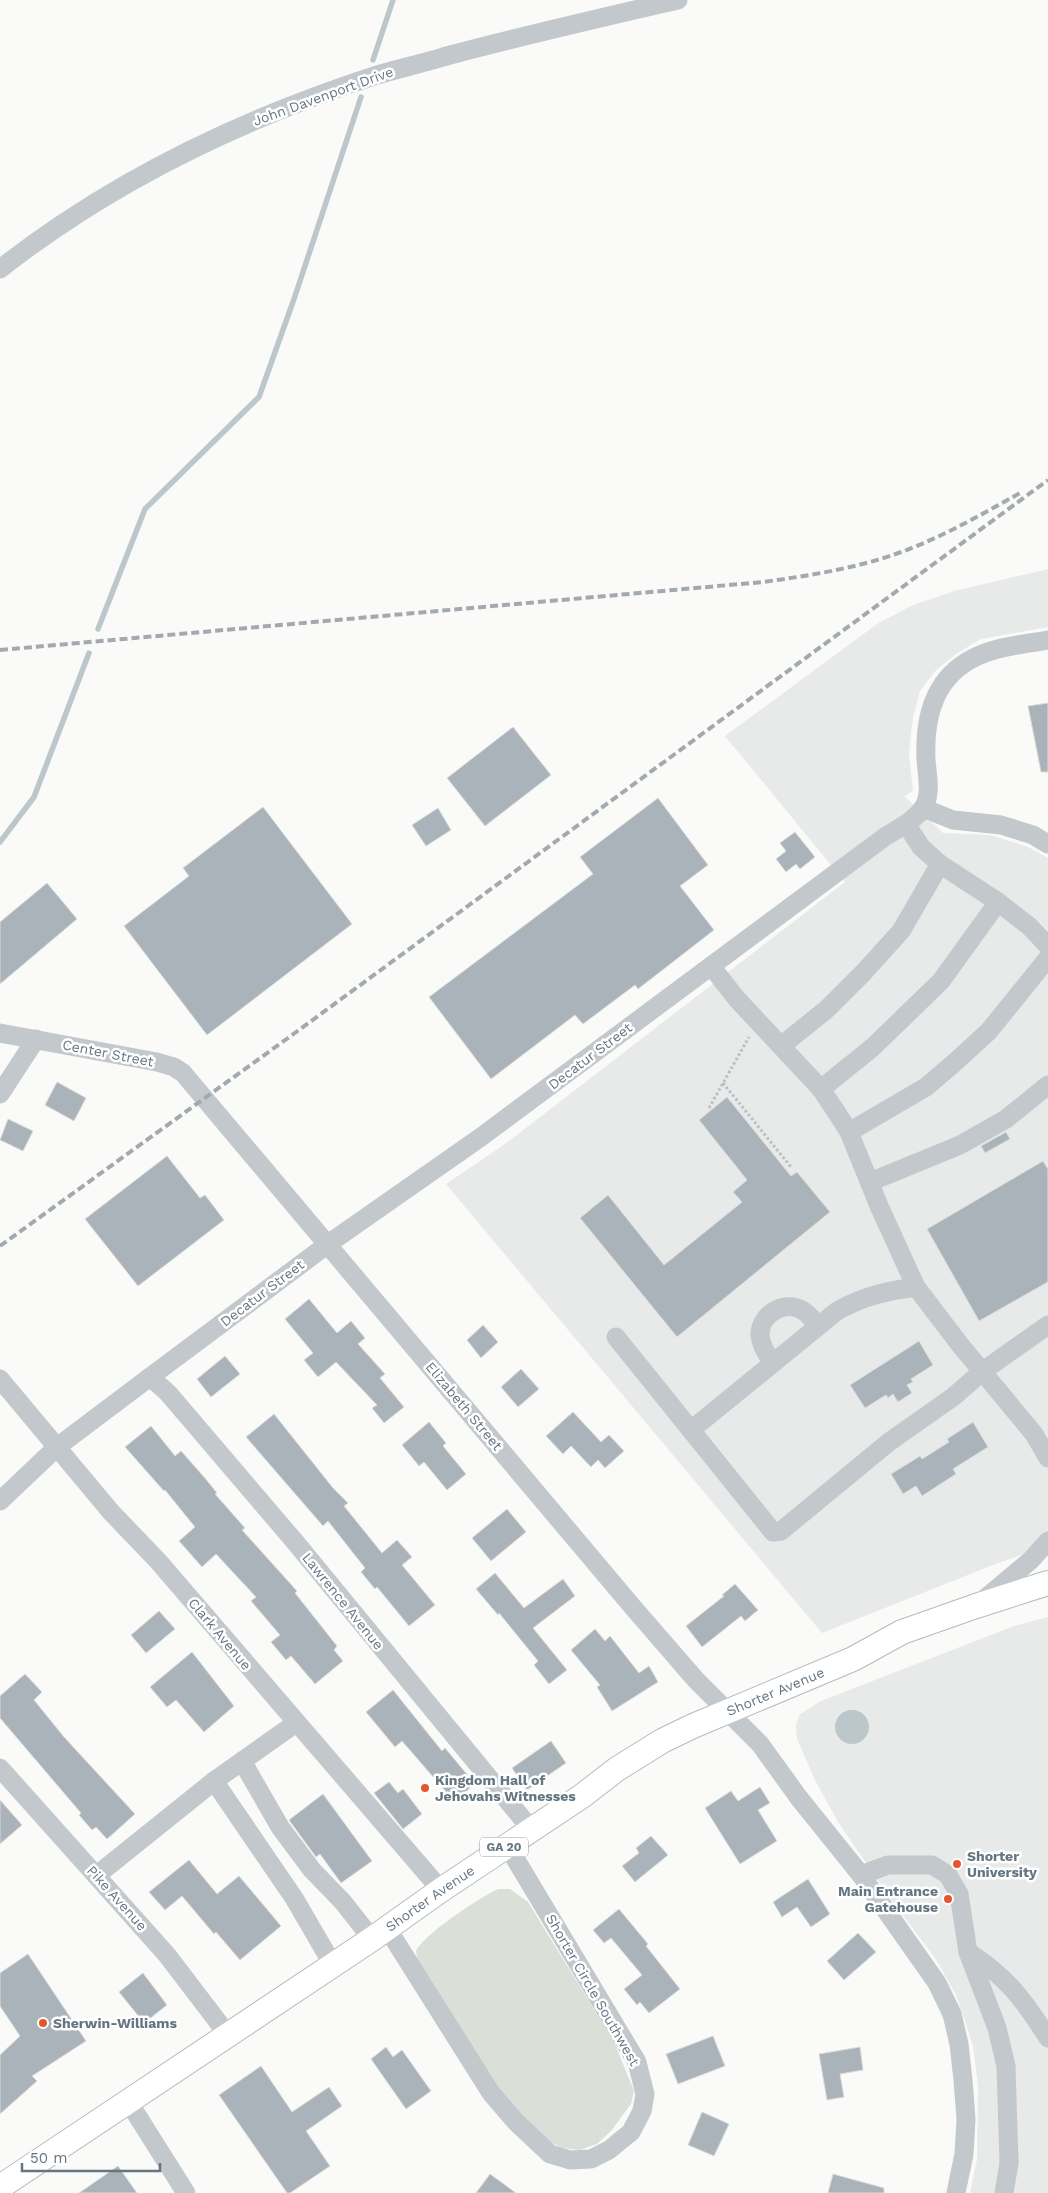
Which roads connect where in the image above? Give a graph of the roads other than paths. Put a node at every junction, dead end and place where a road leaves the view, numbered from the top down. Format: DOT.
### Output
graph roads {
  1 [pos="678,0"];
  2 [pos="0,270"];
  3 [pos="1048,640"];
  4 [pos="923,808"];
  5 [pos="906,824"];
  6 [pos="1048,844"];
  7 [pos="940,864"];
  8 [pos="998,902"];
  9 [pos="1048,946"];
  10 [pos="1048,958"];
  11 [pos="711,966"];
  12 [pos="0,1033"];
  13 [pos="36,1039"];
  14 [pos="781,1046"];
  15 [pos="1048,1085"];
  16 [pos="821,1089"];
  17 [pos="0,1094"];
  18 [pos="203,1098"];
  19 [pos="849,1132"];
  20 [pos="870,1182"];
  21 [pos="328,1244"];
  22 [pos="916,1287"];
  23 [pos="1048,1325"];
  24 [pos="818,1326"];
  25 [pos="616,1337"];
  26 [pos="773,1362"];
  27 [pos="983,1372"];
  28 [pos="150,1377"];
  29 [pos="0,1379"];
  30 [pos="691,1430"];
  31 [pos="57,1447"];
  32 [pos="1048,1458"];
  33 [pos="0,1501"];
  34 [pos="1048,1541"];
  35 [pos="1048,1583"];
  36 [pos="976,1606"];
  37 [pos="727,1712"];
  38 [pos="296,1723"];
  39 [pos="242,1761"];
  40 [pos="0,1768"];
  41 [pos="214,1781"];
  42 [pos="531,1829"];
  43 [pos="507,1845"];
  44 [pos="96,1875"];
  45 [pos="861,1875"];
  46 [pos="440,1890"];
  47 [pos="380,1933"];
  48 [pos="968,1952"];
  49 [pos="333,1965"];
  50 [pos="228,2035"];
  51 [pos="1048,2038"];
  52 [pos="128,2100"];
  53 [pos="0,2187"];
  54 [pos="186,2193"];
  55 [pos="956,2193"];
  56 [pos="1004,2193"];
  1 -- 2 [label="street, John Davenport Drive"];
  3 -- 4 [label="street"];
  4 -- 5 [label="street, Decatur Street"];
  4 -- 6 [label="street"];
  5 -- 7 [label="street"];
  5 -- 11 [label="street, Decatur Street"];
  7 -- 8 [label="street"];
  7 -- 14 [label="street"];
  8 -- 9 [label="street"];
  8 -- 16 [label="street"];
  10 -- 19 [label="street"];
  11 -- 14 [label="street"];
  11 -- 21 [label="street, Decatur Street"];
  12 -- 13 [label="street, Center Street"];
  13 -- 17 [label="street"];
  13 -- 18 [label="street, Center Street"];
  14 -- 16 [label="street"];
  15 -- 20 [label="street"];
  16 -- 19 [label="street"];
  18 -- 21 [label="street, Elizabeth Street"];
  19 -- 20 [label="street"];
  20 -- 22 [label="street"];
  21 -- 28 [label="street, Decatur Street"];
  21 -- 37 [label="street, Elizabeth Street"];
  22 -- 24 [label="street"];
  22 -- 27 [label="street"];
  23 -- 27 [label="street"];
  24 -- 26 [label="street"];
  24 -- 26 [label="street"];
  25 -- 30 [label="street"];
  26 -- 30 [label="street"];
  27 -- 30 [label="street"];
  27 -- 32 [label="street"];
  28 -- 31 [label="street, Decatur Street"];
  28 -- 42 [label="street, Lawrence Avenue"];
  29 -- 31 [label="street, Clark Avenue"];
  31 -- 33 [label="street, Decatur Street"];
  31 -- 38 [label="street, Clark Avenue"];
  34 -- 36 [label="street"];
  35 -- 36 [label="main road, Shorter Avenue / GA 20"];
  36 -- 37 [label="main road, Shorter Avenue / GA 20"];
  37 -- 42 [label="main road, Shorter Avenue / GA 20"];
  37 -- 45 [label="street, Elizabeth Street"];
  38 -- 39 [label="street"];
  38 -- 46 [label="street, Clark Avenue"];
  39 -- 41 [label="street"];
  39 -- 47 [label="street, Shorter Circle Southwest"];
  40 -- 44 [label="street, Pike Avenue"];
  41 -- 44 [label="street"];
  41 -- 49 [label="street"];
  42 -- 43 [label="main road, Shorter Avenue / GA 20"];
  43 -- 46 [label="main road, Shorter Avenue / GA 20"];
  43 -- 47 [label="street, Shorter Circle Southwest"];
  44 -- 50 [label="street, Pike Avenue"];
  45 -- 48 [label="street"];
  45 -- 55 [label="street, Elizabeth Street"];
  46 -- 47 [label="main road, Shorter Avenue / GA 20"];
  47 -- 49 [label="main road, Shorter Avenue / GA 20"];
  48 -- 51 [label="street"];
  48 -- 56 [label="street"];
  49 -- 50 [label="main road, Shorter Avenue / GA 20"];
  50 -- 52 [label="main road, Shorter Avenue / GA 20"];
  52 -- 53 [label="main road, Shorter Avenue / GA 20"];
  52 -- 54 [label="street"];
}
